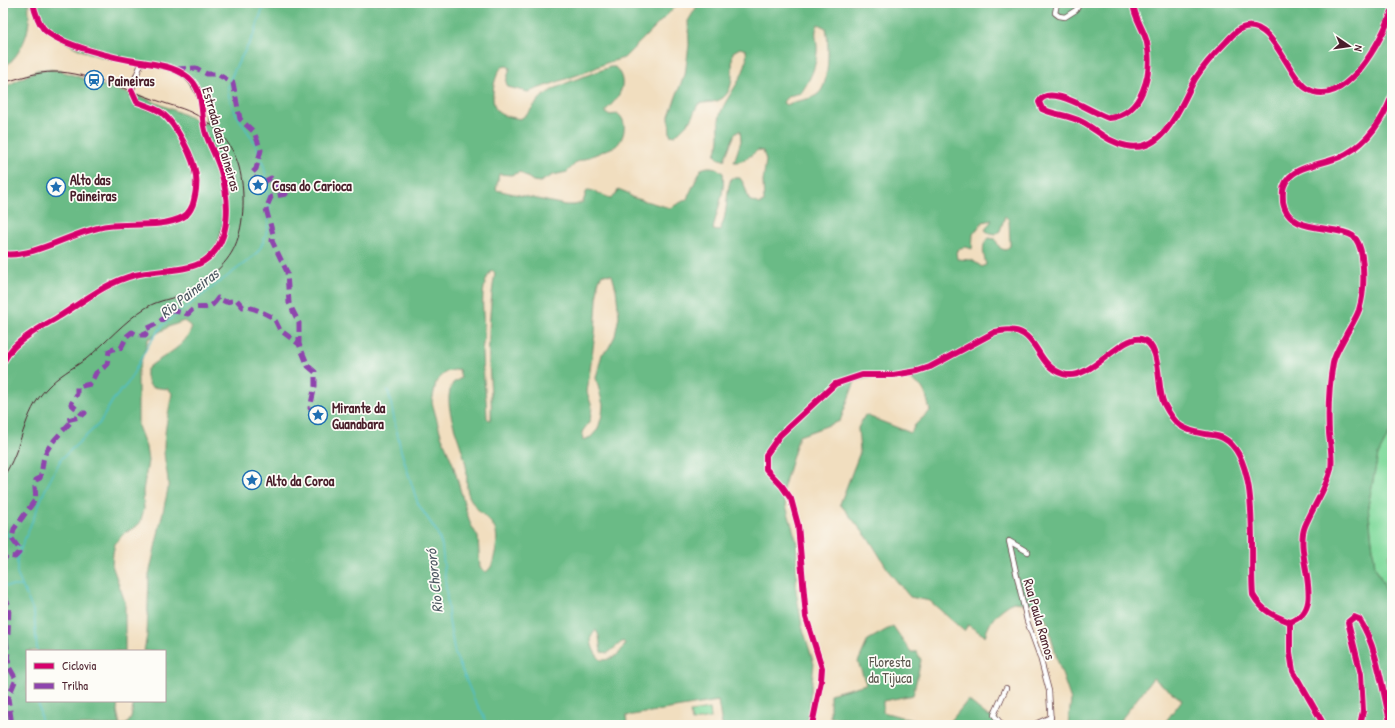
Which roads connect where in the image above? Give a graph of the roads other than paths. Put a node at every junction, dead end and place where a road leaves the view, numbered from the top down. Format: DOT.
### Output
graph roads {
  1 [pos="33,3"];
  2 [pos="1057,3"];
  3 [pos="1080,3"];
  4 [pos="1133,3"];
  5 [pos="1392,10"];
  6 [pos="142,62"];
  7 [pos="1392,96"];
  8 [pos="3,254"];
  9 [pos="3,362"];
  10 [pos="1028,552"];
  11 [pos="1290,622"];
  12 [pos="1006,688"];
  13 [pos="1051,717"];
  14 [pos="812,725"];
  15 [pos="1002,725"];
  16 [pos="1033,725"];
  17 [pos="1051,725"];
  18 [pos="1324,725"];
  19 [pos="1360,725"];
  20 [pos="1391,725"];
  1 -- 6 [label="street, Estrada das Paineiras"];
  2 -- 3 [label="street"];
  4 -- 5 [label="street"];
  6 -- 8 [label="street"];
  6 -- 9 [label="street, Estrada das Paineiras, bridge"];
  7 -- 11 [label="street"];
  10 -- 13 [label="street, Rua Paula Ramos"];
  11 -- 14 [label="street"];
  11 -- 18 [label="street"];
  12 -- 15 [label="street"];
  13 -- 16 [label="street"];
  13 -- 17 [label="street, Rua Paula Ramos"];
  19 -- 20 [label="street"];
}
